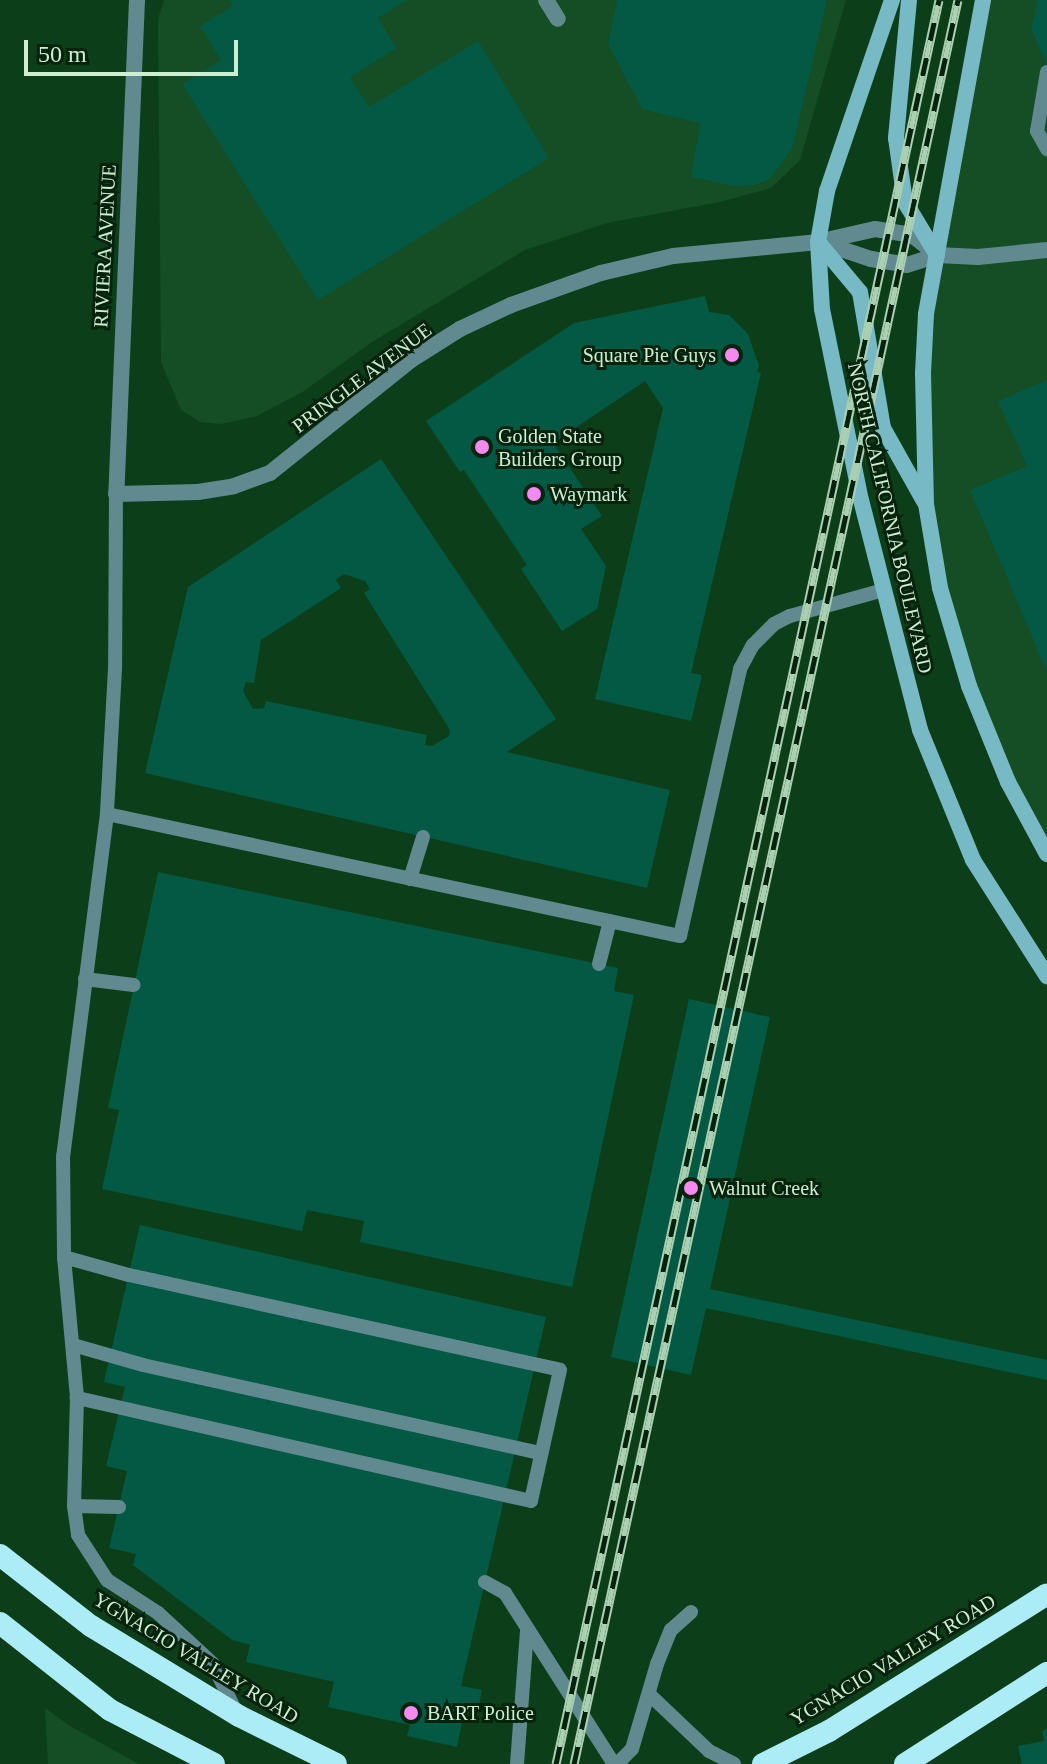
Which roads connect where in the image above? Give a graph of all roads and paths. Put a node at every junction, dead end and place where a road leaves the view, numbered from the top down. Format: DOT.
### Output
graph roads {
  1 [pos="137,0"];
  2 [pos="546,0"];
  3 [pos="892,0"];
  4 [pos="909,0"];
  5 [pos="983,0"];
  6 [pos="558,19"];
  7 [pos="1047,72"];
  8 [pos="1047,149"];
  9 [pos="818,242"];
  10 [pos="1047,250"];
  11 [pos="937,255"];
  12 [pos="116,494"];
  13 [pos="926,504"];
  14 [pos="883,590"];
  15 [pos="107,814"];
  16 [pos="423,837"];
  17 [pos="1047,854"];
  18 [pos="410,879"];
  19 [pos="610,921"];
  20 [pos="599,964"];
  21 [pos="1047,976"];
  22 [pos="85,979"];
  23 [pos="134,985"];
  24 [pos="64,1257"];
  25 [pos="73,1345"];
  26 [pos="77,1398"];
  27 [pos="541,1453"];
  28 [pos="74,1506"];
  29 [pos="119,1507"];
  30 [pos="0,1555"];
  31 [pos="485,1582"];
  32 [pos="1047,1594"];
  33 [pos="691,1612"];
  34 [pos="0,1623"];
  35 [pos="527,1630"];
  36 [pos="1047,1673"];
  37 [pos="650,1695"];
  38 [pos="239,1716"];
  39 [pos="214,1764"];
  40 [pos="336,1764"];
  41 [pos="517,1764"];
  42 [pos="615,1764"];
  43 [pos="734,1764"];
  44 [pos="763,1764"];
  45 [pos="905,1764"];
  1 -- 12 [label="street, RIVIERA AVENUE"];
  2 -- 6 [label="street"];
  3 -- 9 [label="main road, NORTH CALIFORNIA BOULEVARD"];
  4 -- 11 [label="main road"];
  5 -- 11 [label="main road, NORTH CALIFORNIA BOULEVARD"];
  7 -- 8 [label="lane"];
  9 -- 11 [label="street, PRINGLE AVENUE"];
  9 -- 11 [label="street, PRINGLE AVENUE"];
  9 -- 12 [label="street, PRINGLE AVENUE"];
  9 -- 13 [label="main road"];
  9 -- 14 [label="main road, NORTH CALIFORNIA BOULEVARD"];
  10 -- 11 [label="street, PRINGLE AVENUE"];
  11 -- 13 [label="main road, NORTH CALIFORNIA BOULEVARD"];
  12 -- 15 [label="lane"];
  13 -- 17 [label="main road, NORTH CALIFORNIA BOULEVARD"];
  14 -- 19 [label="lane"];
  14 -- 21 [label="main road, NORTH CALIFORNIA BOULEVARD"];
  15 -- 18 [label="lane"];
  15 -- 22 [label="lane"];
  16 -- 18 [label="lane"];
  18 -- 19 [label="lane"];
  19 -- 20 [label="lane"];
  22 -- 23 [label="lane"];
  22 -- 24 [label="lane"];
  24 -- 25 [label="lane"];
  24 -- 27 [label="lane"];
  25 -- 26 [label="lane"];
  25 -- 27 [label="lane"];
  26 -- 27 [label="lane"];
  26 -- 28 [label="lane"];
  28 -- 29 [label="lane"];
  28 -- 38 [label="lane"];
  30 -- 38 [label="highway, YGNACIO VALLEY ROAD"];
  31 -- 35 [label="lane"];
  32 -- 44 [label="highway, YGNACIO VALLEY ROAD"];
  33 -- 37 [label="lane"];
  34 -- 39 [label="highway"];
  35 -- 41 [label="lane"];
  35 -- 42 [label="lane"];
  36 -- 45 [label="highway"];
  37 -- 42 [label="lane"];
  37 -- 43 [label="lane"];
  38 -- 40 [label="highway, YGNACIO VALLEY ROAD"];
}
